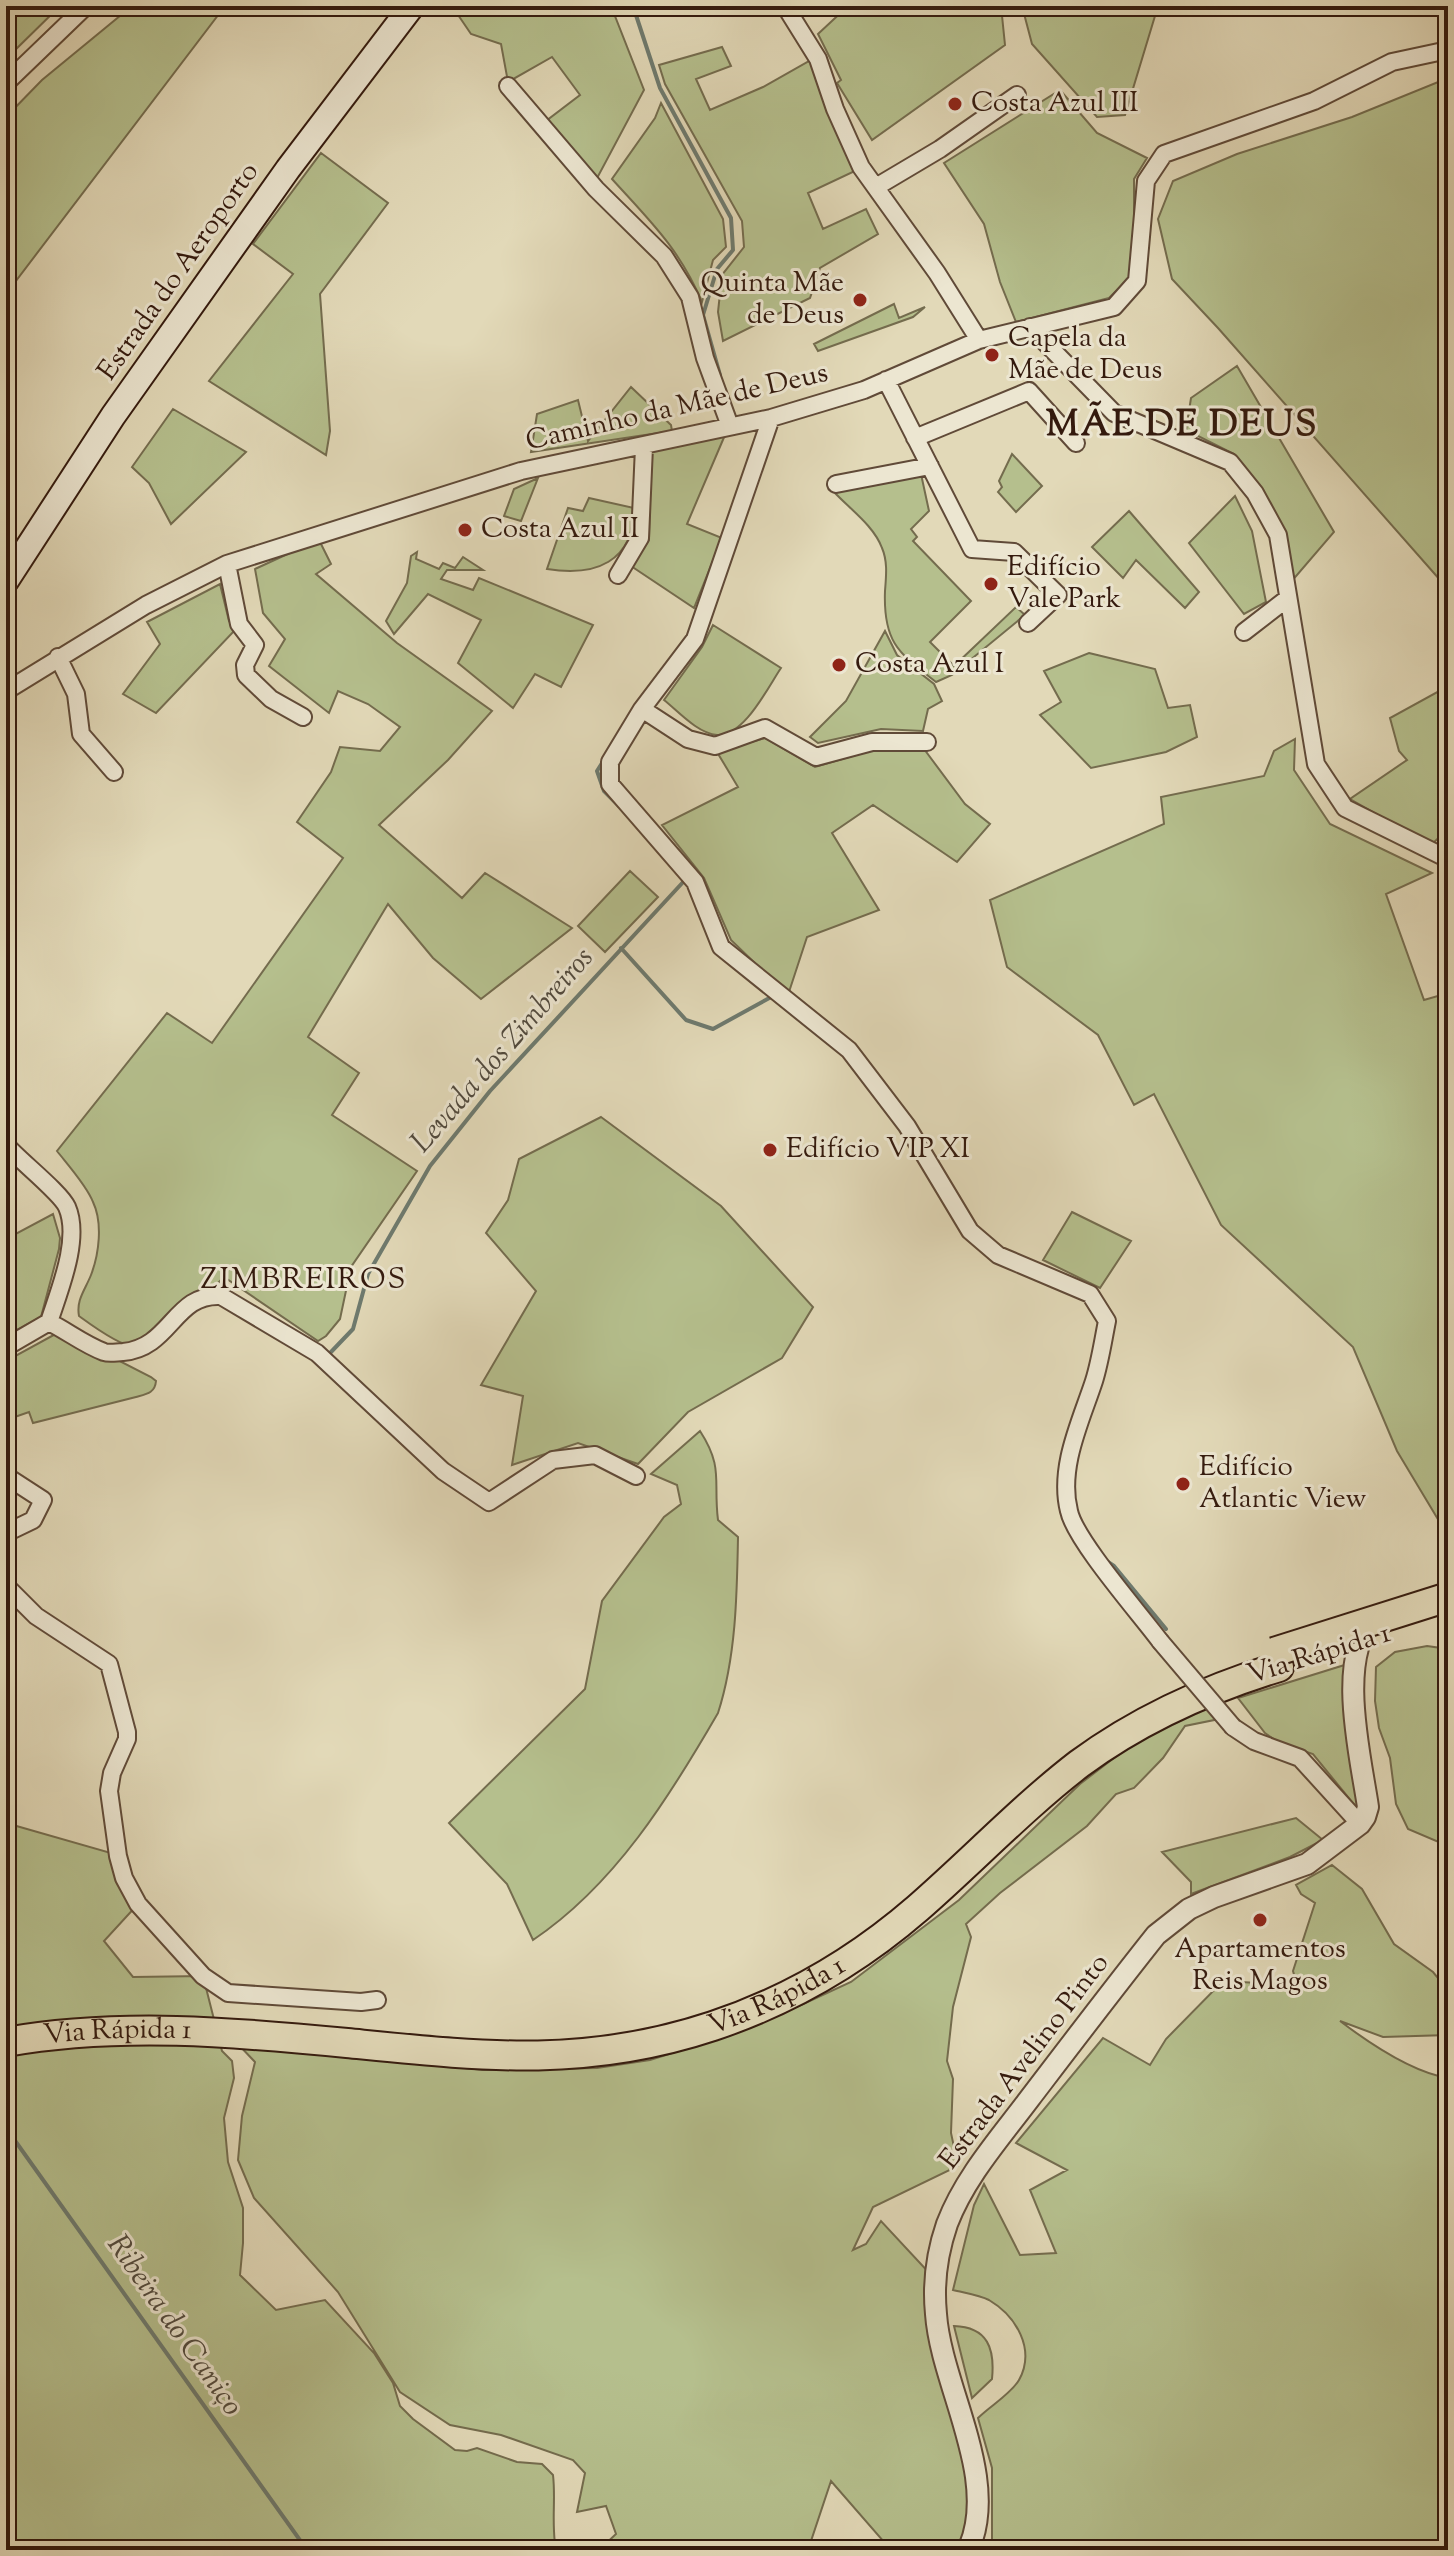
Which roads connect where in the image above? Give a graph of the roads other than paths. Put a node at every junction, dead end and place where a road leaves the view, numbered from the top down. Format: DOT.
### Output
graph roads {
  1 [pos="86,6"];
  2 [pos="412,6"];
  3 [pos="785,6"];
  4 [pos="1448,50"];
  5 [pos="6,83"];
  6 [pos="508,86"];
  7 [pos="1017,95"];
  8 [pos="876,187"];
  9 [pos="1030,327"];
  10 [pos="979,340"];
  11 [pos="886,380"];
  12 [pos="771,418"];
  13 [pos="730,426"];
  14 [pos="915,438"];
  15 [pos="1076,443"];
  16 [pos="644,447"];
  17 [pos="930,466"];
  18 [pos="836,484"];
  19 [pos="227,564"];
  20 [pos="618,575"];
  21 [pos="6,581"];
  22 [pos="1288,598"];
  23 [pos="1028,623"];
  24 [pos="1244,632"];
  25 [pos="58,657"];
  26 [pos="6,691"];
  27 [pos="642,709"];
  28 [pos="303,717"];
  29 [pos="927,742"];
  30 [pos="114,772"];
  31 [pos="1448,859"];
  32 [pos="6,1145"];
  33 [pos="49,1322"];
  34 [pos="6,1347"];
  35 [pos="6,1476"];
  36 [pos="636,1476"];
  37 [pos="6,1533"];
  38 [pos="6,1586"];
  39 [pos="1448,1597"];
  40 [pos="1448,1614"];
  41 [pos="1277,1660"];
  42 [pos="1360,1824"];
  43 [pos="377,2000"];
  44 [pos="6,2023"];
  45 [pos="224,2024"];
  46 [pos="6,2042"];
  47 [pos="968,2550"];
  1 -- 5 [label="street"];
  2 -- 21 [label="main road, Estrada do Aeroporto"];
  3 -- 8 [label="street"];
  4 -- 9 [label="street, Caminho da Mãe de Deus"];
  6 -- 13 [label="street"];
  7 -- 8 [label="street"];
  8 -- 10 [label="street"];
  9 -- 10 [label="street, Caminho da Mãe de Deus"];
  9 -- 22 [label="street"];
  10 -- 11 [label="street, Caminho da Mãe de Deus"];
  11 -- 12 [label="street, Caminho da Mãe de Deus"];
  11 -- 14 [label="street"];
  12 -- 13 [label="street, Caminho da Mãe de Deus"];
  12 -- 27 [label="street"];
  13 -- 16 [label="street, Caminho da Mãe de Deus"];
  14 -- 15 [label="street"];
  14 -- 17 [label="street"];
  16 -- 19 [label="street, Caminho da Mãe de Deus"];
  16 -- 20 [label="street"];
  17 -- 18 [label="street"];
  17 -- 23 [label="street"];
  19 -- 25 [label="street, Caminho da Mãe de Deus"];
  19 -- 28 [label="street"];
  22 -- 24 [label="street"];
  22 -- 31 [label="street"];
  25 -- 26 [label="street, Caminho da Mãe de Deus"];
  25 -- 30 [label="street"];
  27 -- 29 [label="street"];
  27 -- 42 [label="street, bridge"];
  32 -- 33 [label="street"];
  33 -- 34 [label="street"];
  33 -- 36 [label="street"];
  35 -- 37 [label="street"];
  38 -- 43 [label="street"];
  39 -- 41 [label="highway, Via Rápida 1, bridge"];
  40 -- 41 [label="highway, Via Rápida 1"];
  40 -- 42 [label="street"];
  41 -- 45 [label="highway, Via Rápida 1"];
  42 -- 47 [label="street, Estrada Avelino Pinto"];
  44 -- 45 [label="highway, Via Rápida 1"];
  45 -- 46 [label="highway, Via Rápida 1"];
}
